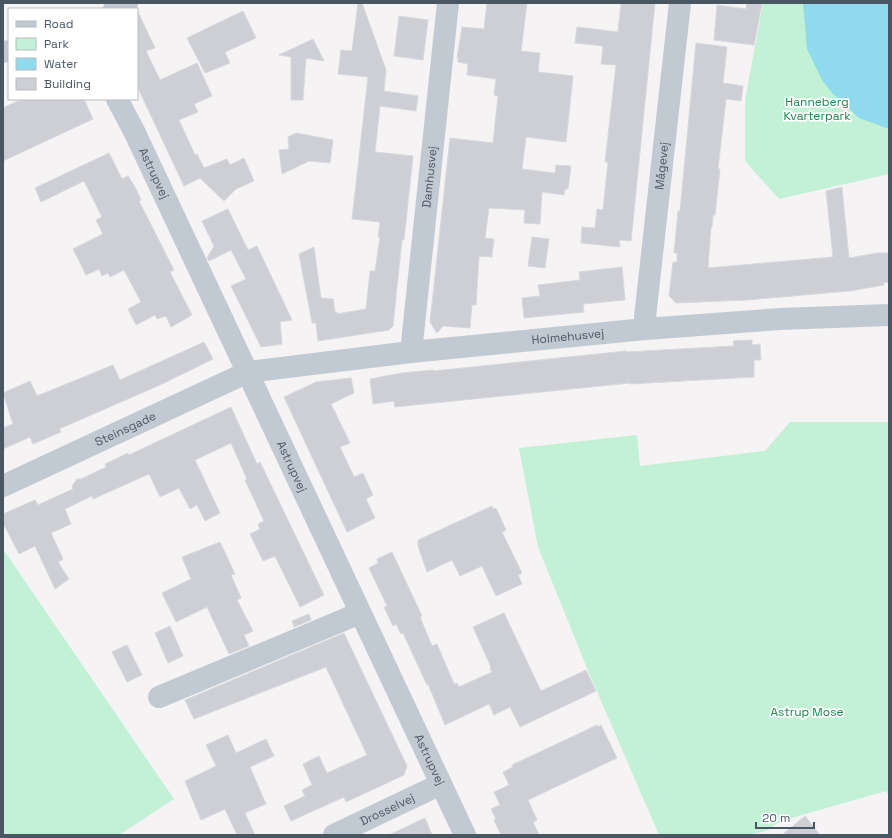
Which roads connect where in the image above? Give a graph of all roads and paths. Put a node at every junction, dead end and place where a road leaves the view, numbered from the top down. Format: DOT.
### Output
graph roads {
  1 [pos="127,3"];
  2 [pos="448,3"];
  3 [pos="680,3"];
  4 [pos="116,8"];
  5 [pos="118,100"];
  6 [pos="888,315"];
  7 [pos="645,329"];
  8 [pos="411,352"];
  9 [pos="248,372"];
  10 [pos="3,486"];
  11 [pos="360,613"];
  12 [pos="159,697"];
  13 [pos="441,784"];
  14 [pos="334,835"];
  15 [pos="465,835"];
  1 -- 4 [label="street"];
  2 -- 8 [label="street, Damhusvej"];
  3 -- 7 [label="street, Mågevej"];
  5 -- 9 [label="street, Astrupvej"];
  6 -- 7 [label="street, Holmehusvej"];
  7 -- 8 [label="street, Holmehusvej"];
  8 -- 9 [label="street, Holmehusvej"];
  9 -- 10 [label="street, Steinsgade"];
  9 -- 11 [label="street, Astrupvej"];
  11 -- 12 [label="street"];
  11 -- 13 [label="street, Astrupvej"];
  13 -- 14 [label="street, Drosselvej"];
  13 -- 15 [label="street, Astrupvej"];
}
